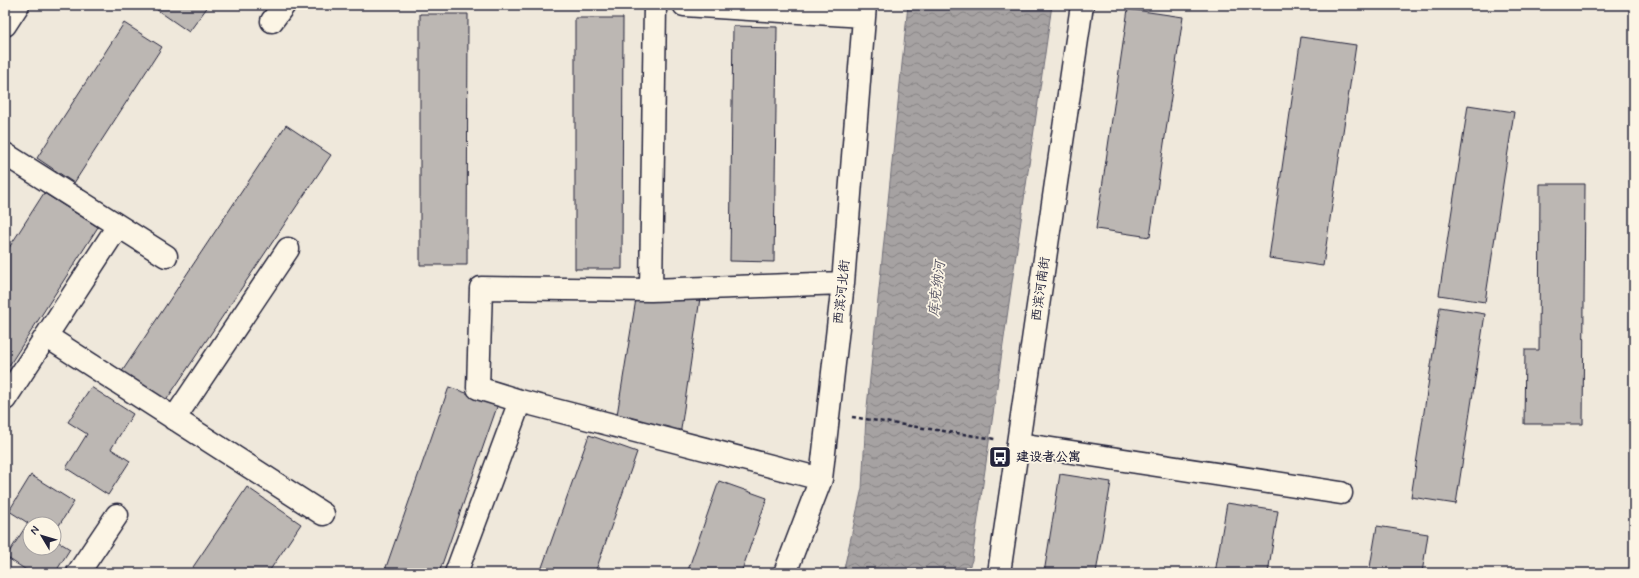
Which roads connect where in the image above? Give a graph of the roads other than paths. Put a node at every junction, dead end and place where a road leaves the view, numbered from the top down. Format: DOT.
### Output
graph roads {
  1 [pos="18,5"];
  2 [pos="655,5"];
  3 [pos="684,5"];
  4 [pos="1082,5"];
  5 [pos="865,11"];
  6 [pos="5,25"];
  7 [pos="5,154"];
  8 [pos="118,226"];
  9 [pos="288,249"];
  10 [pos="166,256"];
  11 [pos="843,283"];
  12 [pos="651,290"];
  13 [pos="46,336"];
  14 [pos="5,400"];
  15 [pos="520,401"];
  16 [pos="174,419"];
  17 [pos="1019,444"];
  18 [pos="821,479"];
  19 [pos="1341,493"];
  20 [pos="323,514"];
  21 [pos="117,515"];
  22 [pos="78,573"];
  23 [pos="456,573"];
  24 [pos="785,573"];
  25 [pos="999,573"];
  1 -- 6 [label="street"];
  2 -- 12 [label="street"];
  3 -- 5 [label="street"];
  4 -- 17 [label="street, 西滨河南街"];
  5 -- 11 [label="street, 西滨河北街"];
  7 -- 8 [label="street"];
  8 -- 10 [label="street"];
  8 -- 13 [label="street"];
  9 -- 16 [label="street"];
  11 -- 12 [label="street"];
  11 -- 18 [label="street, 西滨河北街"];
  12 -- 15 [label="street"];
  13 -- 14 [label="street"];
  13 -- 16 [label="street"];
  15 -- 18 [label="street"];
  15 -- 23 [label="street"];
  16 -- 20 [label="street"];
  17 -- 19 [label="street"];
  17 -- 25 [label="street, 西滨河南街"];
  18 -- 24 [label="street, 西滨河北街"];
  21 -- 22 [label="street"];
}
